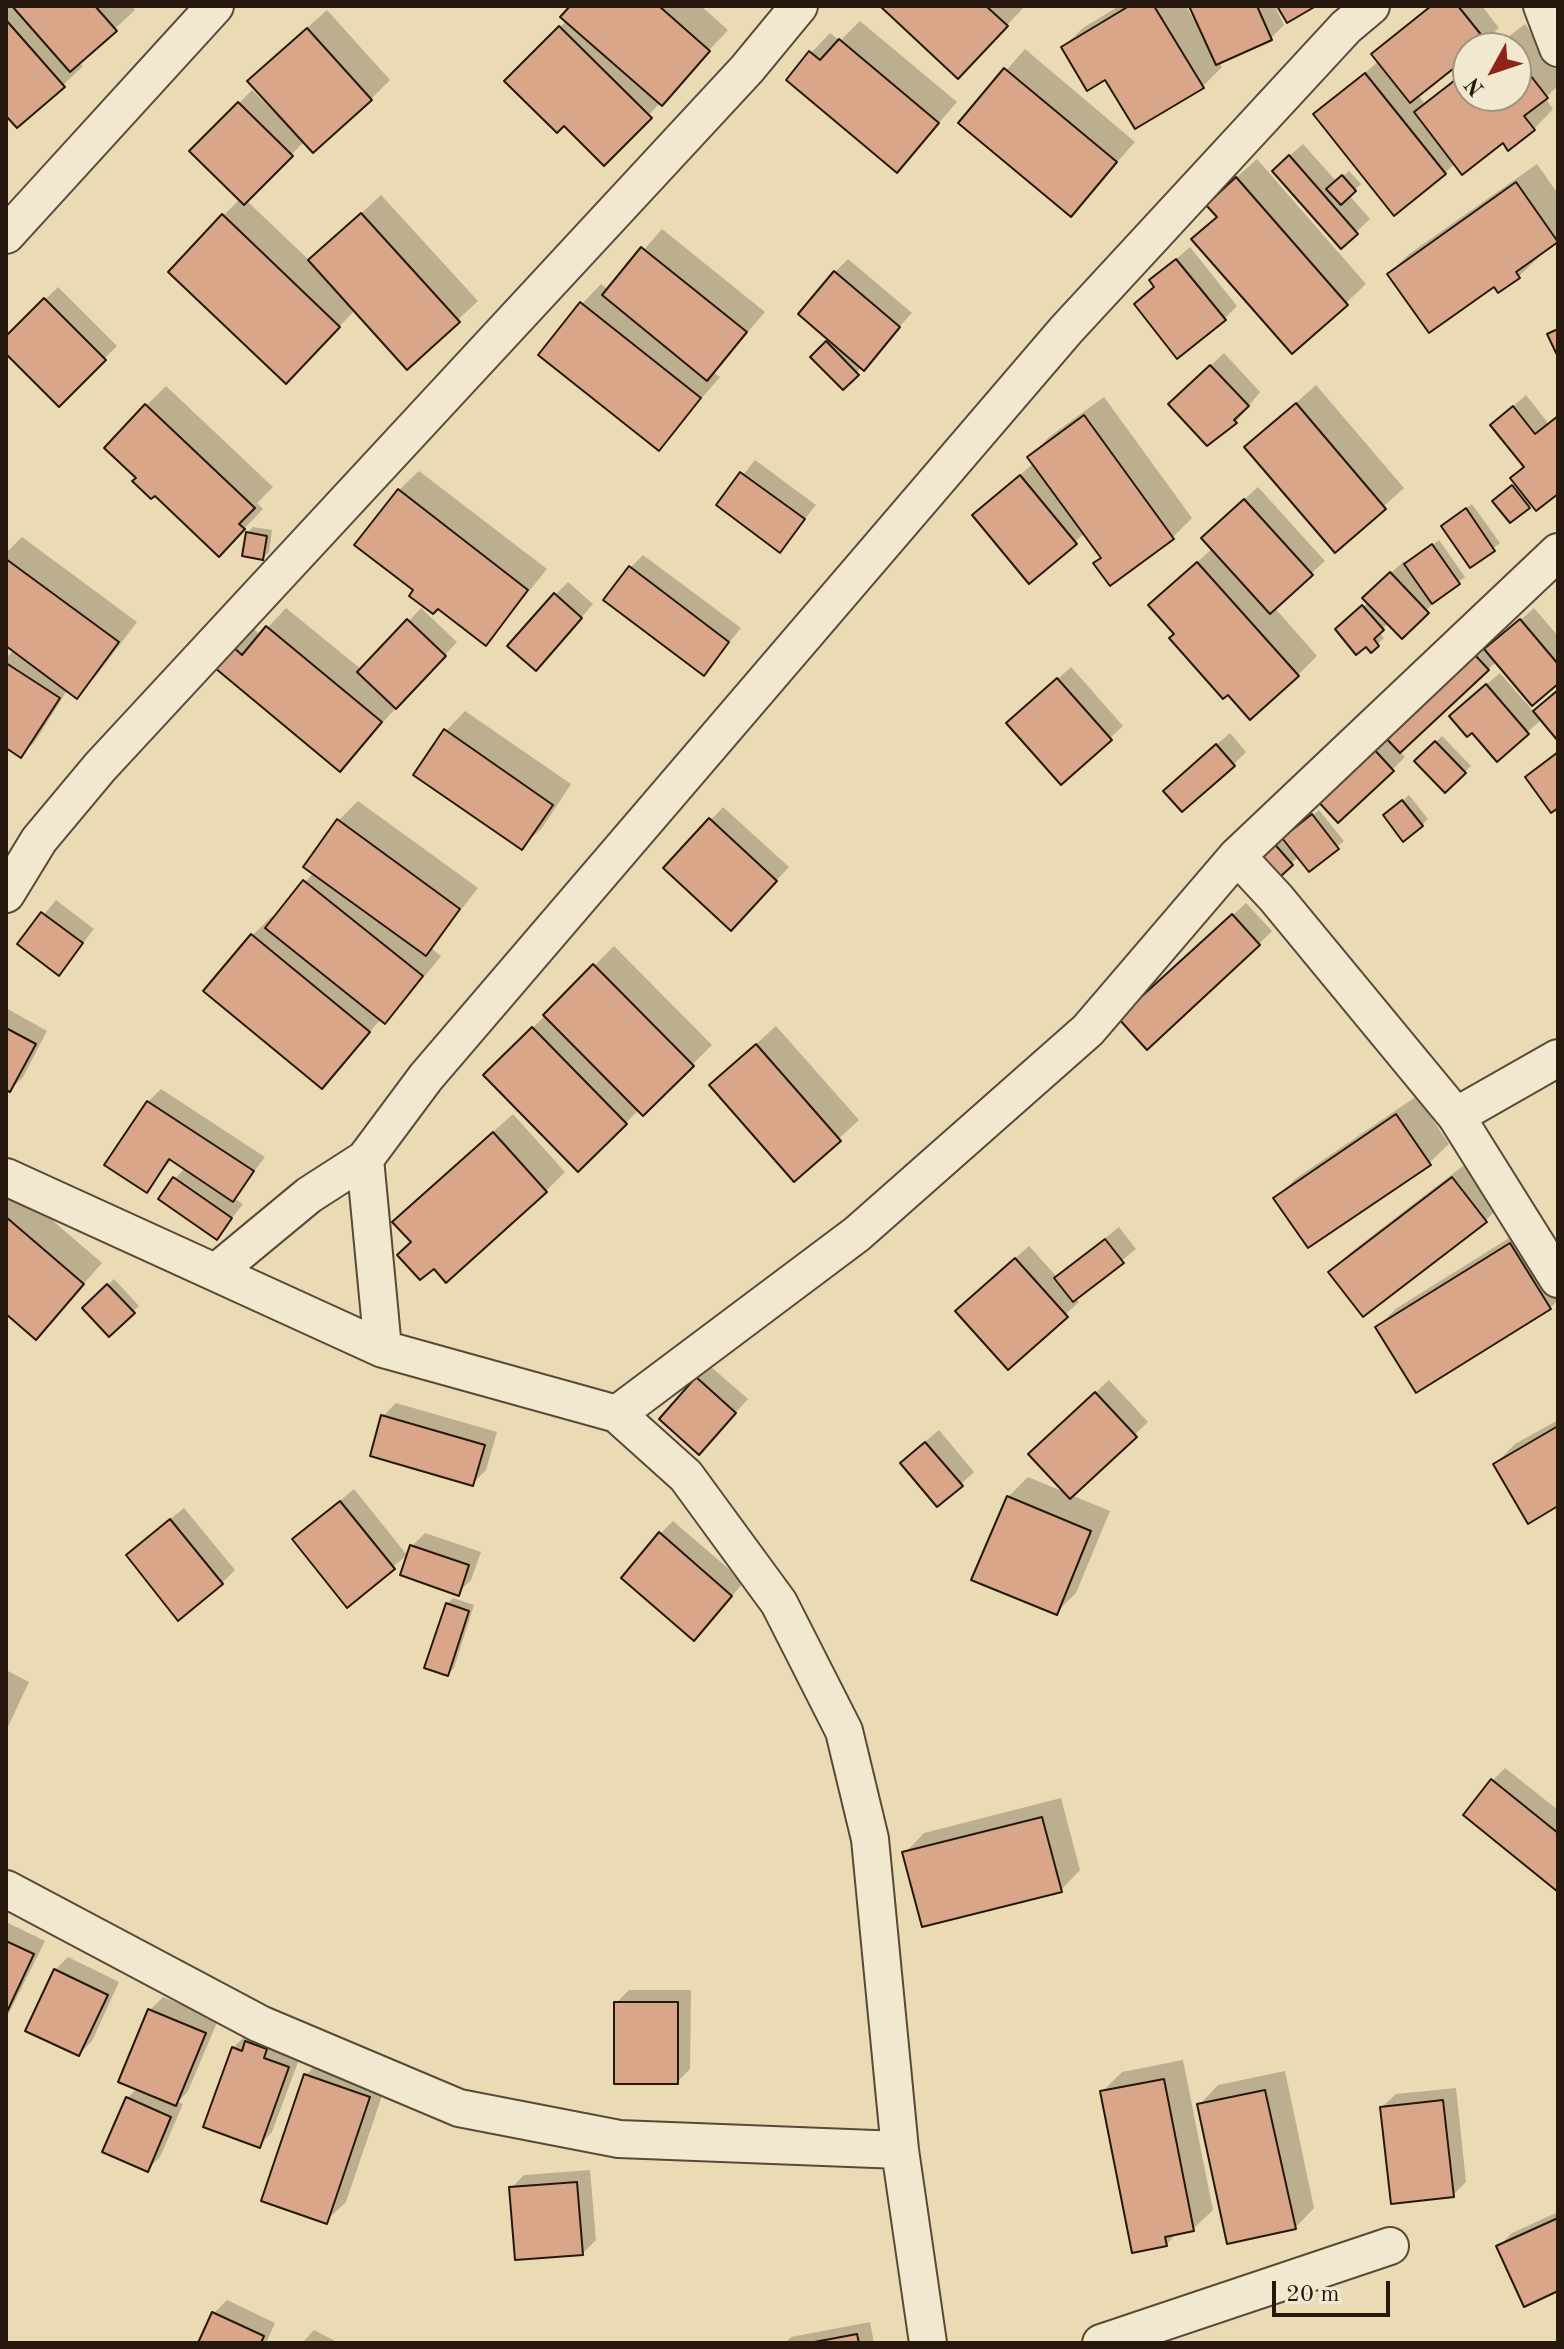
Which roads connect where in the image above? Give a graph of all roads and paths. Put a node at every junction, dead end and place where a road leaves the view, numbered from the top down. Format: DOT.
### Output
graph roads {
  1 [pos="215,6"];
  2 [pos="799,6"];
  3 [pos="1371,6"];
  4 [pos="1542,6"];
  5 [pos="1558,48"];
  6 [pos="6,235"];
  7 [pos="1558,552"];
  8 [pos="1237,856"];
  9 [pos="6,894"];
  10 [pos="1558,1058"];
  11 [pos="1456,1116"];
  12 [pos="365,1159"];
  13 [pos="6,1177"];
  14 [pos="216,1272"];
  15 [pos="1558,1279"];
  16 [pos="383,1349"];
  17 [pos="617,1414"];
  18 [pos="6,1889"];
  19 [pos="900,2150"];
  20 [pos="1390,2246"];
  21 [pos="928,2343"];
  22 [pos="1101,2343"];
  1 -- 6 [label="street"];
  2 -- 9 [label="street"];
  3 -- 12 [label="street"];
  4 -- 5 [label="street"];
  7 -- 8 [label="street"];
  8 -- 11 [label="street"];
  8 -- 17 [label="street"];
  10 -- 11 [label="street"];
  11 -- 15 [label="street"];
  12 -- 14 [label="street"];
  12 -- 16 [label="street"];
  13 -- 14 [label="street"];
  14 -- 16 [label="street"];
  16 -- 17 [label="street"];
  17 -- 19 [label="street"];
  18 -- 19 [label="street"];
  19 -- 21 [label="street"];
  20 -- 22 [label="street"];
}
